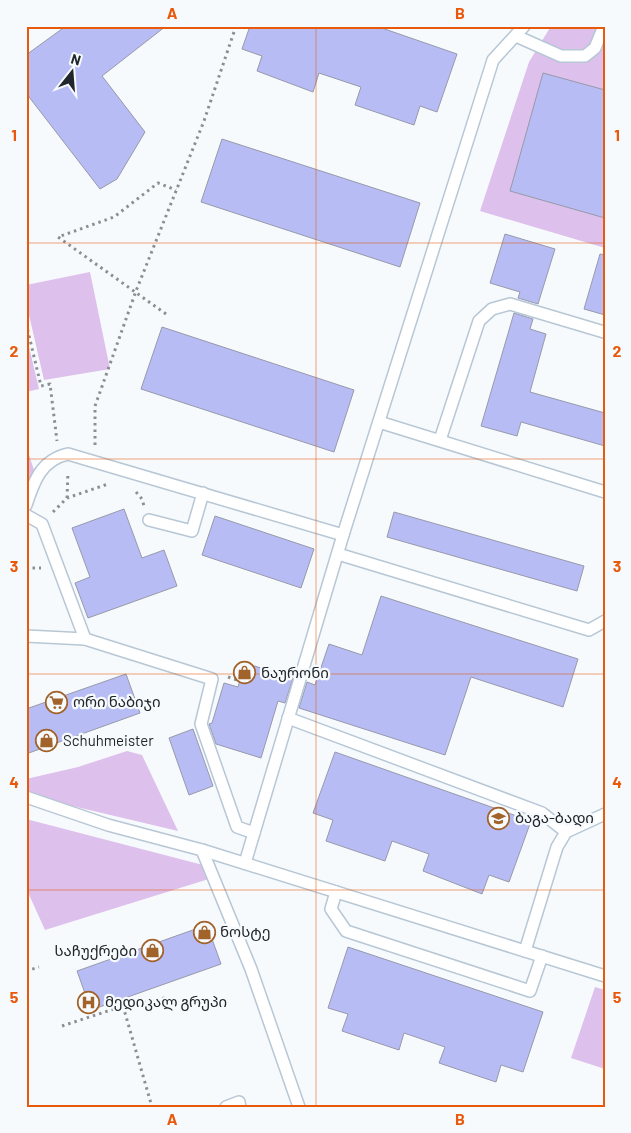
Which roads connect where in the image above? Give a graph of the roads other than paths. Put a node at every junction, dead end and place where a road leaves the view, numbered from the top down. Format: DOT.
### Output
graph roads {
  1 [pos="524,26"];
  2 [pos="604,26"];
  3 [pos="516,36"];
  4 [pos="604,332"];
  5 [pos="379,422"];
  6 [pos="440,440"];
  7 [pos="605,492"];
  8 [pos="203,493"];
  9 [pos="26,505"];
  10 [pos="26,515"];
  11 [pos="149,520"];
  12 [pos="343,535"];
  13 [pos="338,554"];
  14 [pos="605,621"];
  15 [pos="26,636"];
  16 [pos="85,639"];
  17 [pos="288,718"];
  18 [pos="26,797"];
  19 [pos="605,814"];
  20 [pos="566,832"];
  21 [pos="254,833"];
  22 [pos="202,850"];
  23 [pos="245,863"];
  24 [pos="336,892"];
  25 [pos="525,951"];
  26 [pos="542,956"];
  27 [pos="605,976"];
  28 [pos="226,1107"];
  29 [pos="240,1107"];
  30 [pos="300,1107"];
  1 -- 3 [label="lane"];
  2 -- 3 [label="lane"];
  3 -- 5 [label="lane"];
  4 -- 6 [label="lane"];
  5 -- 6 [label="lane"];
  5 -- 12 [label="lane"];
  6 -- 7 [label="lane"];
  8 -- 9 [label="lane"];
  8 -- 11 [label="lane"];
  8 -- 12 [label="lane"];
  10 -- 16 [label="lane"];
  12 -- 13 [label="lane"];
  13 -- 14 [label="lane"];
  13 -- 17 [label="lane"];
  15 -- 16 [label="lane"];
  16 -- 21 [label="lane"];
  17 -- 20 [label="lane"];
  17 -- 21 [label="lane"];
  18 -- 22 [label="lane"];
  19 -- 20 [label="lane"];
  20 -- 25 [label="lane"];
  21 -- 23 [label="lane"];
  22 -- 23 [label="lane"];
  22 -- 30 [label="lane"];
  23 -- 24 [label="lane"];
  24 -- 25 [label="lane"];
  24 -- 26 [label="lane"];
  25 -- 26 [label="lane"];
  26 -- 27 [label="lane"];
  28 -- 29 [label="lane"];
}
